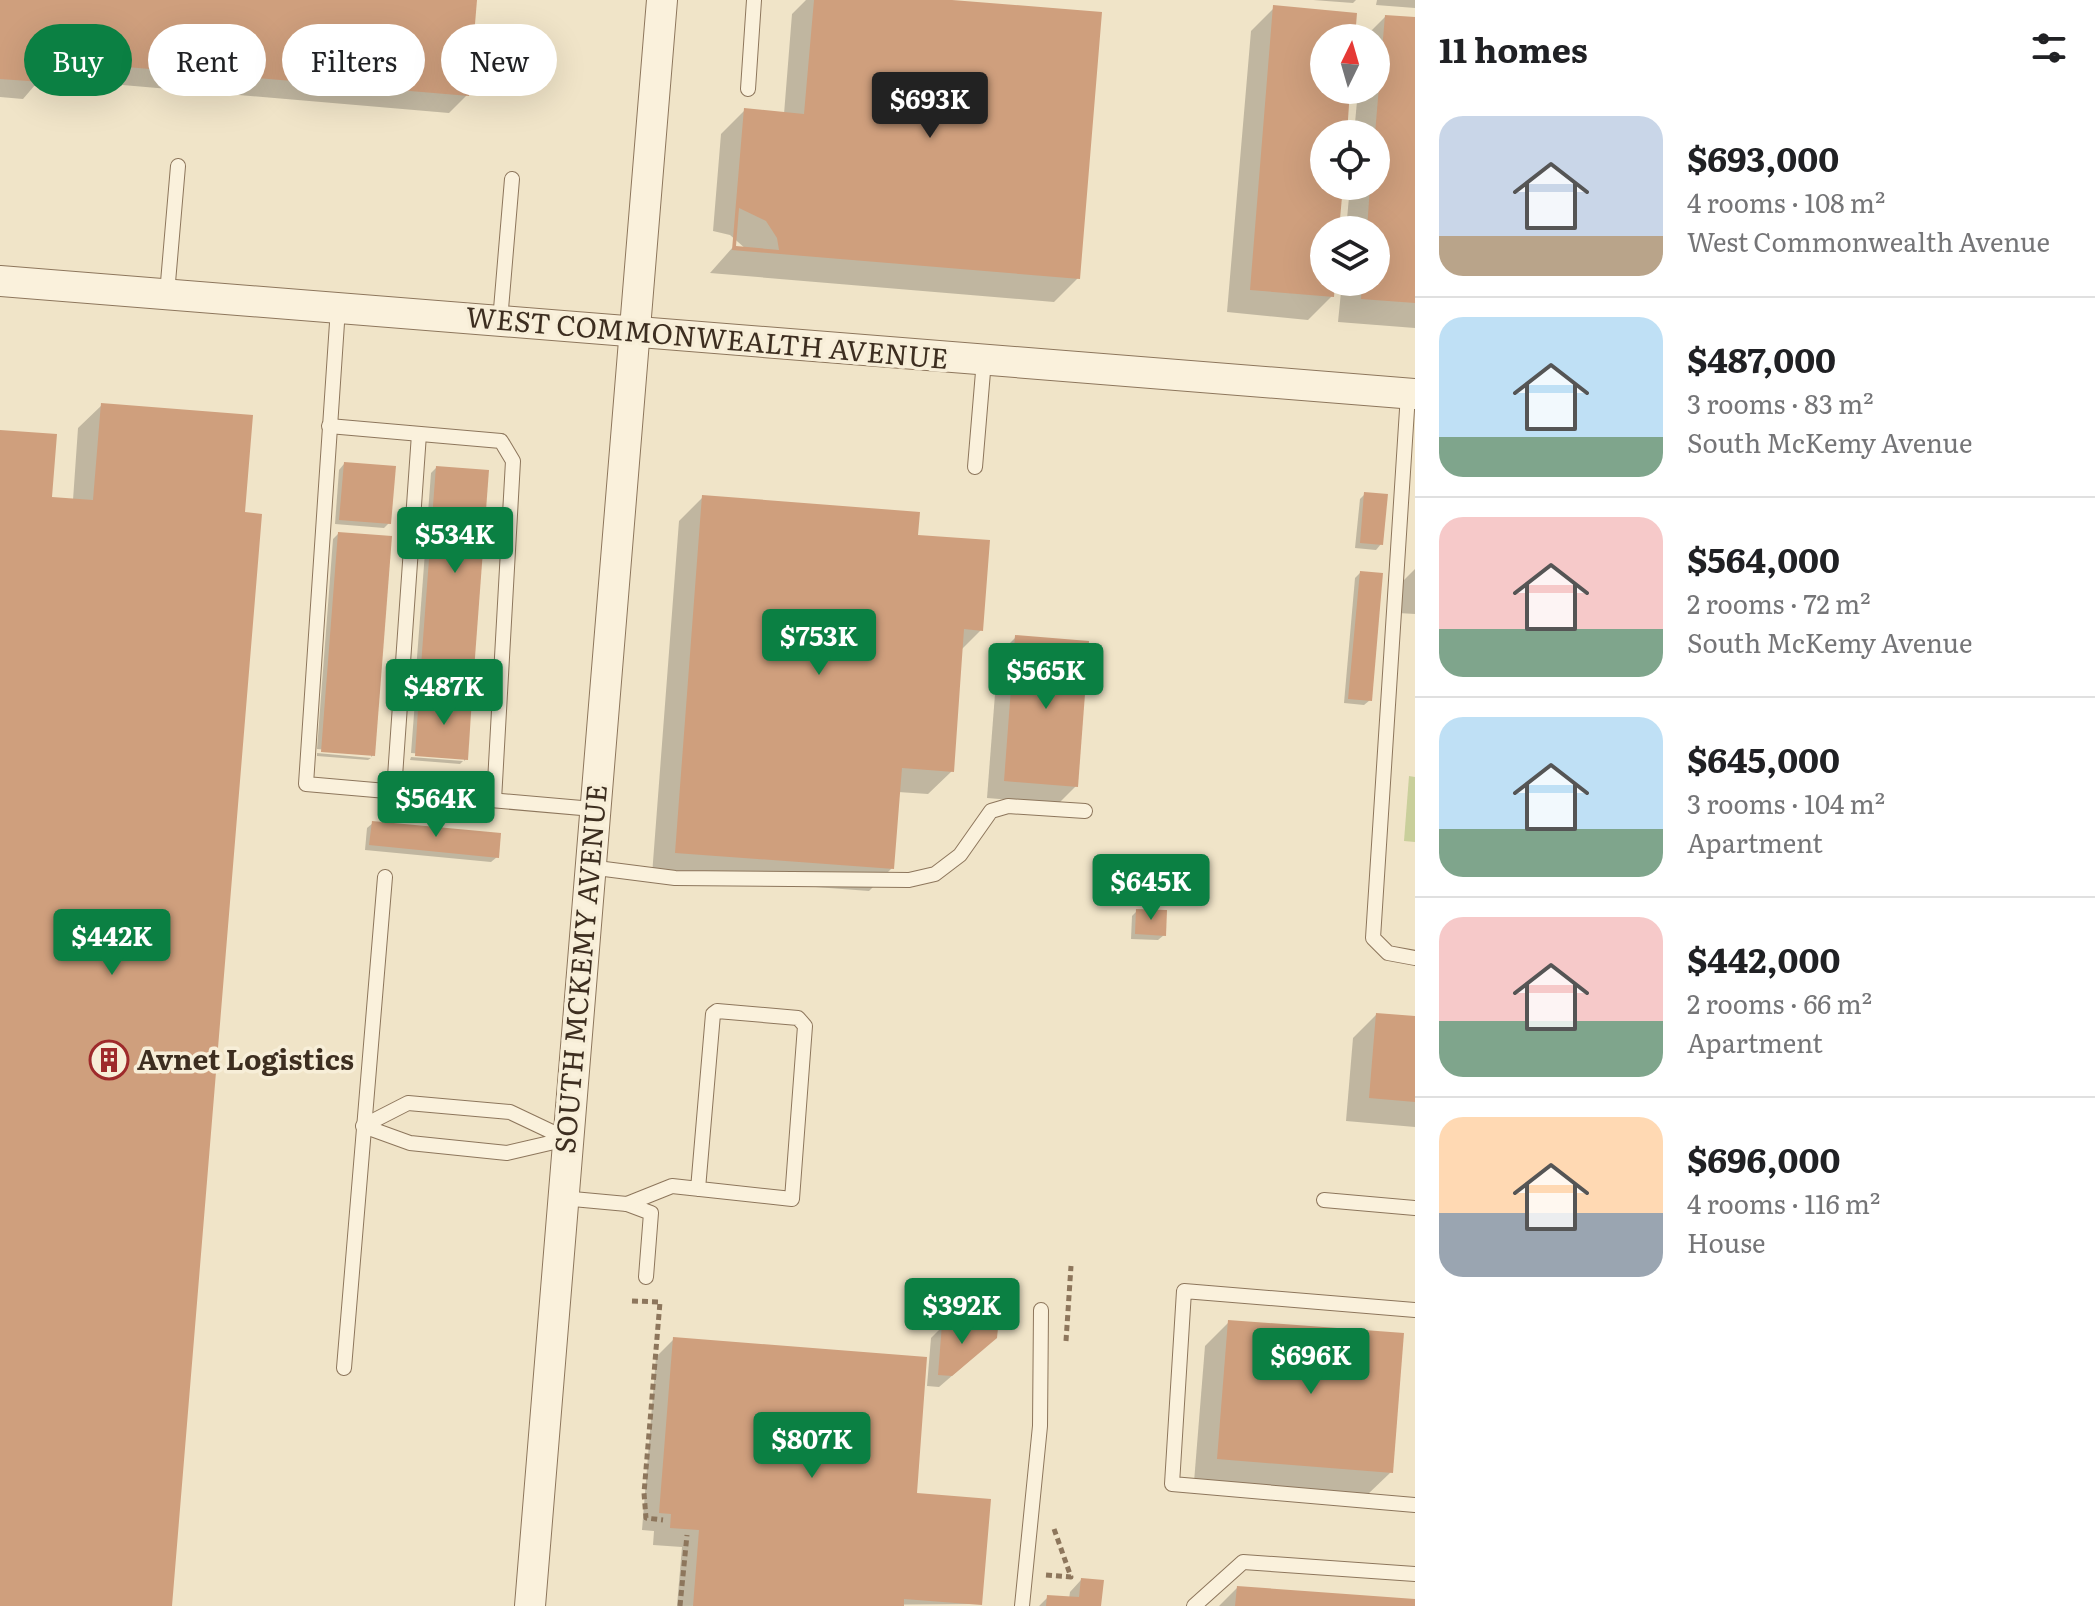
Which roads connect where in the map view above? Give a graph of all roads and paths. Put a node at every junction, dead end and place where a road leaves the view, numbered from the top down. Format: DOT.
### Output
graph roads {
  1 [pos="662,0"];
  2 [pos="754,0"];
  3 [pos="748,89"];
  4 [pos="178,166"];
  5 [pos="512,179"];
  6 [pos="0,281"];
  7 [pos="167,294"];
  8 [pos="338,308"];
  9 [pos="500,321"];
  10 [pos="632,331"];
  11 [pos="984,360"];
  12 [pos="1412,394"];
  13 [pos="329,426"];
  14 [pos="419,434"];
  15 [pos="975,467"];
  16 [pos="1408,516"];
  17 [pos="394,791"];
  18 [pos="494,800"];
  19 [pos="593,809"];
  20 [pos="1085,811"];
  21 [pos="589,867"];
  22 [pos="385,877"];
  23 [pos="1415,958"];
  24 [pos="363,1126"];
  25 [pos="567,1139"];
  26 [pos="698,1189"];
  27 [pos="562,1198"];
  28 [pos="1324,1200"];
  29 [pos="627,1204"];
  30 [pos="1415,1208"];
  31 [pos="646,1277"];
  32 [pos="632,1301"];
  33 [pos="1041,1310"];
  34 [pos="1415,1310"];
  35 [pos="344,1368"];
  36 [pos="1415,1505"];
  37 [pos="663,1520"];
  38 [pos="687,1535"];
  39 [pos="1415,1574"];
  40 [pos="530,1606"];
  41 [pos="680,1606"];
  42 [pos="1022,1606"];
  43 [pos="1194,1606"];
  1 -- 10 [label="street, SOUTH MCKEMY AVENUE"];
  2 -- 3 [label="lane"];
  4 -- 7 [label="lane"];
  5 -- 9 [label="lane"];
  6 -- 7 [label="street, WEST COMMONWEALTH AVENUE"];
  7 -- 8 [label="street, WEST COMMONWEALTH AVENUE"];
  8 -- 9 [label="street, WEST COMMONWEALTH AVENUE"];
  8 -- 13 [label="lane"];
  9 -- 10 [label="street, WEST COMMONWEALTH AVENUE"];
  10 -- 11 [label="street, WEST COMMONWEALTH AVENUE"];
  10 -- 19 [label="street, SOUTH MCKEMY AVENUE"];
  11 -- 12 [label="street, WEST COMMONWEALTH AVENUE"];
  11 -- 15 [label="lane"];
  12 -- 16 [label="lane"];
  13 -- 14 [label="lane"];
  13 -- 17 [label="lane"];
  14 -- 17 [label="lane"];
  14 -- 18 [label="lane"];
  16 -- 23 [label="lane"];
  17 -- 18 [label="lane"];
  18 -- 19 [label="lane"];
  19 -- 21 [label="street, SOUTH MCKEMY AVENUE"];
  20 -- 21 [label="lane"];
  21 -- 25 [label="street, SOUTH MCKEMY AVENUE"];
  22 -- 24 [label="lane"];
  24 -- 25 [label="lane"];
  24 -- 25 [label="lane"];
  24 -- 35 [label="lane"];
  25 -- 27 [label="street, SOUTH MCKEMY AVENUE"];
  26 -- 26 [label="lane"];
  26 -- 29 [label="lane"];
  27 -- 29 [label="lane"];
  27 -- 40 [label="street, SOUTH MCKEMY AVENUE"];
  28 -- 30 [label="lane"];
  29 -- 31 [label="lane"];
  32 -- 37 [label="path"];
  33 -- 42 [label="lane"];
  34 -- 36 [label="lane"];
  38 -- 41 [label="path"];
  39 -- 43 [label="lane"];
}
